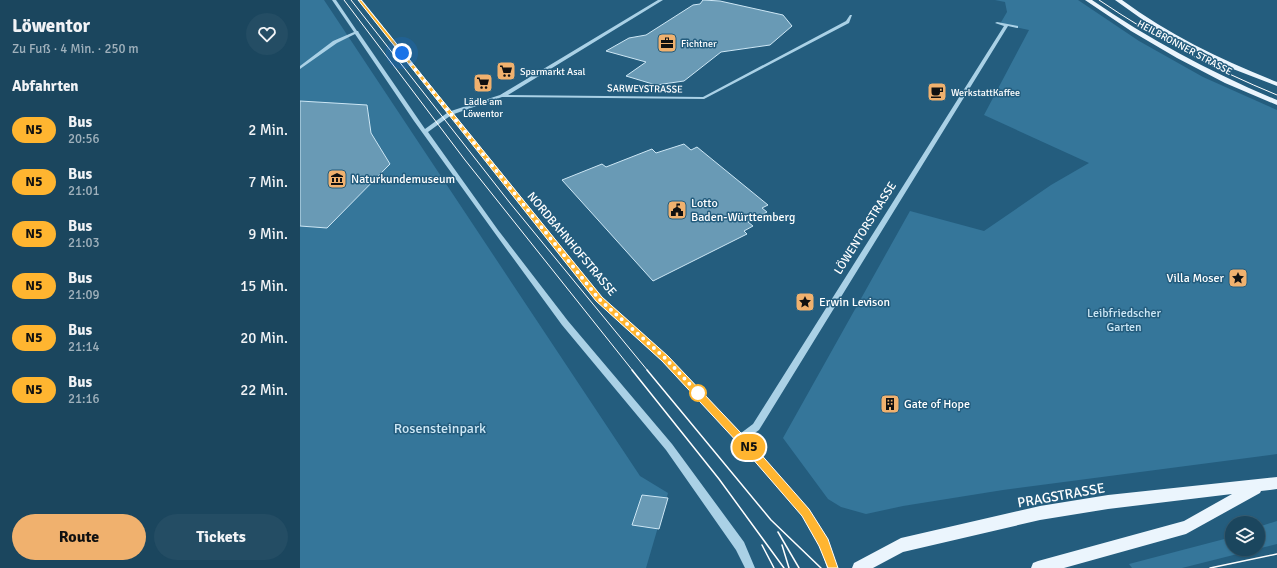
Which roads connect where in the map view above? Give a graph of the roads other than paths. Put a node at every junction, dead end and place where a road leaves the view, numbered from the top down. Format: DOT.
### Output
graph roads {
  1 [pos="334,0"];
  2 [pos="360,0"];
  3 [pos="661,0"];
  4 [pos="1088,0"];
  5 [pos="1118,0"];
  6 [pos="851,16"];
  7 [pos="997,23"];
  8 [pos="1006,26"];
  9 [pos="1017,27"];
  10 [pos="357,32"];
  11 [pos="300,68"];
  12 [pos="1277,84"];
  13 [pos="502,96"];
  14 [pos="1277,103"];
  15 [pos="450,113"];
  16 [pos="425,132"];
  17 [pos="740,438"];
  18 [pos="1277,483"];
  19 [pos="1261,486"];
  20 [pos="750,568"];
  21 [pos="832,568"];
  22 [pos="859,568"];
  23 [pos="1038,568"];
  1 -- 10 [label="street"];
  2 -- 15 [label="street, NORDBAHNHOFSTRASSE"];
  3 -- 13 [label="street"];
  4 -- 14 [label="main road, HEILBRONNER STRASSE"];
  5 -- 12 [label="main road, HEILBRONNER STRASSE"];
  6 -- 13 [label="street, SARWEYSTRASSE"];
  7 -- 8 [label="street"];
  8 -- 9 [label="street"];
  8 -- 17 [label="street, LÖWENTORSTRASSE"];
  10 -- 11 [label="street"];
  10 -- 16 [label="street"];
  13 -- 15 [label="street, SARWEYSTRASSE"];
  15 -- 16 [label="street, SARWEYSTRASSE"];
  15 -- 17 [label="street, NORDBAHNHOFSTRASSE"];
  16 -- 20 [label="street"];
  17 -- 21 [label="street, NORDBAHNHOFSTRASSE"];
  18 -- 19 [label="main road, PRAGSTRASSE"];
  19 -- 22 [label="main road, PRAGSTRASSE"];
  19 -- 23 [label="main road"];
}
